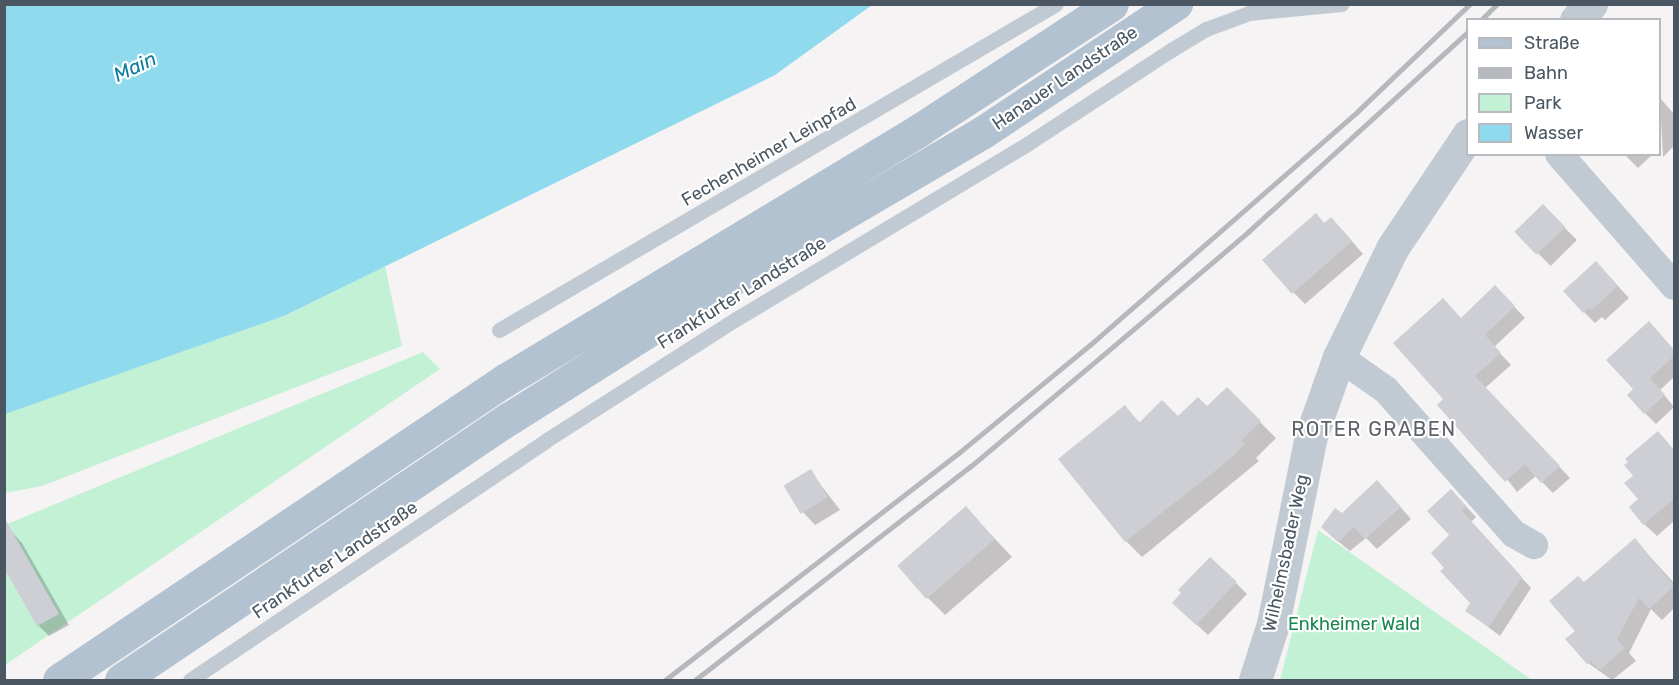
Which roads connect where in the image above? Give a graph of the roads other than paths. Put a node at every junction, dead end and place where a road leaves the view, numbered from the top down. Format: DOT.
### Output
graph roads {
  1 [pos="1056,4"];
  2 [pos="1112,4"];
  3 [pos="1176,4"];
  4 [pos="1342,4"];
  5 [pos="1591,4"];
  6 [pos="1578,18"];
  7 [pos="1466,137"];
  8 [pos="1561,156"];
  9 [pos="1674,286"];
  10 [pos="499,330"];
  11 [pos="1339,357"];
  12 [pos="1534,545"];
  13 [pos="59,681"];
  14 [pos="122,681"];
  15 [pos="190,681"];
  16 [pos="1255,681"];
  1 -- 10 [label="lane, Fechenheimer Leinpfad"];
  2 -- 13 [label="main road"];
  3 -- 14 [label="main road, Hanauer Landstraße"];
  4 -- 15 [label="lane, Frankfurter Landstraße"];
  5 -- 6 [label="street"];
  7 -- 11 [label="street, Wilhelmsbader Weg"];
  8 -- 9 [label="street"];
  11 -- 12 [label="street"];
  11 -- 16 [label="street, Wilhelmsbader Weg"];
}
